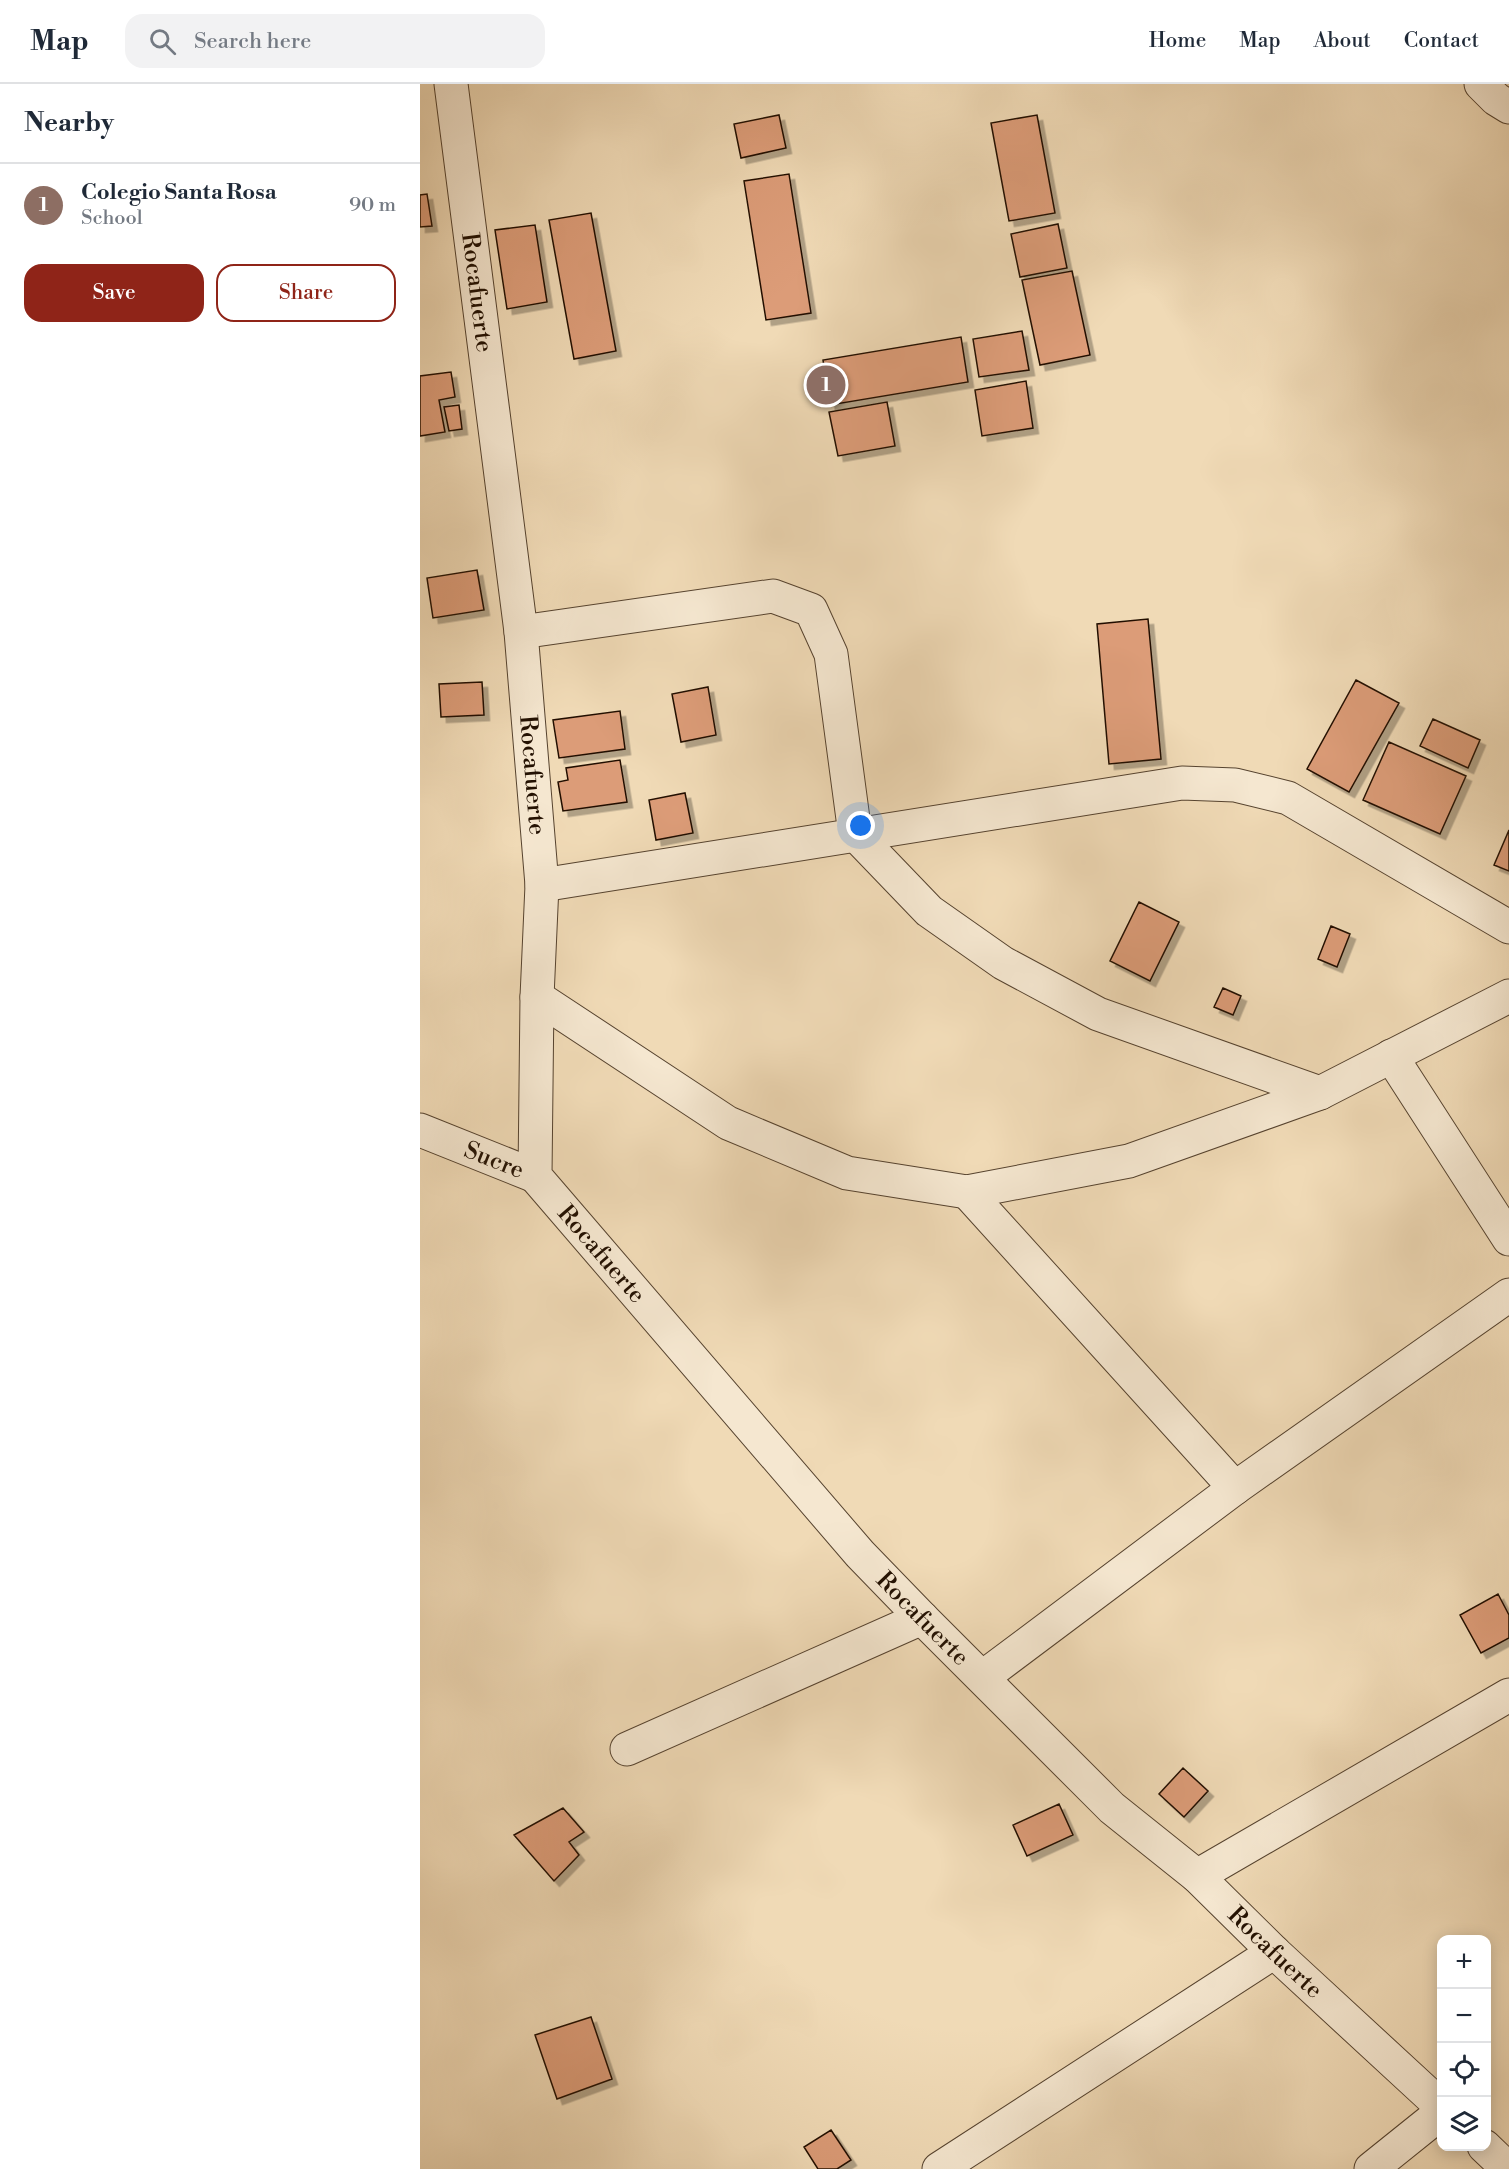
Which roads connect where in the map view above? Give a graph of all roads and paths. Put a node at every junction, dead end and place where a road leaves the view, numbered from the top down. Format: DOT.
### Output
graph roads {
  1 [pos="451,84"];
  2 [pos="1481,84"];
  3 [pos="1509,107"];
  4 [pos="521,632"];
  5 [pos="855,834"];
  6 [pos="543,885"];
  7 [pos="1509,927"];
  8 [pos="1509,996"];
  9 [pos="537,997"];
  10 [pos="1391,1056"];
  11 [pos="1320,1093"];
  12 [pos="420,1130"];
  13 [pos="535,1176"];
  14 [pos="967,1192"];
  15 [pos="1509,1239"];
  16 [pos="1509,1295"];
  17 [pos="1235,1488"];
  18 [pos="922,1618"];
  19 [pos="983,1677"];
  20 [pos="1509,1695"];
  21 [pos="627,1749"];
  22 [pos="1197,1876"];
  23 [pos="1274,1952"];
  24 [pos="1437,2105"];
  25 [pos="1437,2114"];
  26 [pos="1489,2151"];
  27 [pos="939,2169"];
  28 [pos="1371,2169"];
  29 [pos="1508,2169"];
  1 -- 4 [label="street, Rocafuerte"];
  2 -- 3 [label="street"];
  4 -- 5 [label="street"];
  4 -- 6 [label="street, Rocafuerte"];
  5 -- 6 [label="street"];
  5 -- 7 [label="street"];
  5 -- 11 [label="street"];
  6 -- 9 [label="street, Rocafuerte"];
  8 -- 10 [label="street"];
  9 -- 13 [label="street, Rocafuerte"];
  9 -- 14 [label="street"];
  10 -- 11 [label="street"];
  10 -- 15 [label="street"];
  11 -- 14 [label="street"];
  12 -- 13 [label="street, Sucre"];
  13 -- 18 [label="street, Rocafuerte"];
  14 -- 17 [label="street"];
  16 -- 17 [label="street"];
  17 -- 19 [label="street"];
  18 -- 19 [label="street, Rocafuerte"];
  18 -- 21 [label="street"];
  19 -- 22 [label="street, Rocafuerte"];
  20 -- 22 [label="street"];
  22 -- 23 [label="street, Rocafuerte"];
  23 -- 24 [label="street, Rocafuerte"];
  23 -- 27 [label="street"];
  25 -- 28 [label="street"];
  26 -- 29 [label="street"];
}
